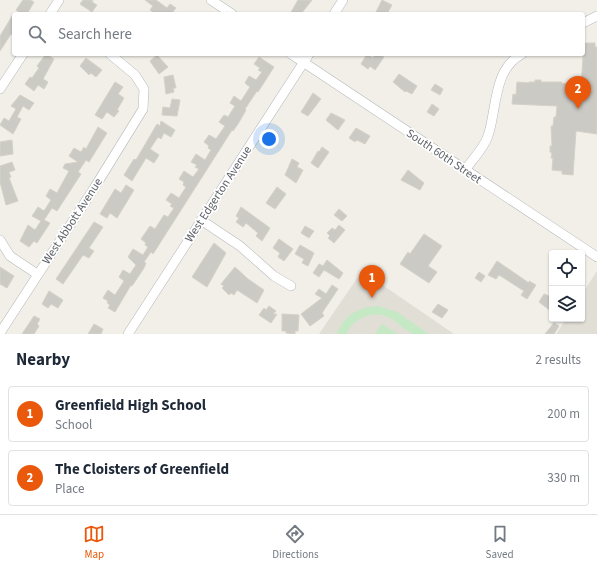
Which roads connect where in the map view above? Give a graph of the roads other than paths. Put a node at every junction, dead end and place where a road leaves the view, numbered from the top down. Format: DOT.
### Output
graph roads {
  1 [pos="59,0"];
  2 [pos="211,0"];
  3 [pos="343,0"];
  4 [pos="54,12"];
  5 [pos="229,12"];
  6 [pos="335,12"];
  7 [pos="597,16"];
  8 [pos="585,22"];
  9 [pos="22,56"];
  10 [pos="112,56"];
  11 [pos="294,56"];
  12 [pos="308,56"];
  13 [pos="518,56"];
  14 [pos="304,62"];
  15 [pos="0,89"];
  16 [pos="465,170"];
  17 [pos="201,220"];
  18 [pos="0,240"];
  19 [pos="597,257"];
  20 [pos="37,274"];
  21 [pos="291,286"];
  22 [pos="0,332"];
  23 [pos="128,334"];
  1 -- 4 [label="street"];
  2 -- 5 [label="street"];
  3 -- 6 [label="street"];
  7 -- 8 [label="street"];
  9 -- 15 [label="street"];
  10 -- 20 [label="street, West Abbott Avenue"];
  11 -- 14 [label="street, South 60th Street"];
  12 -- 14 [label="street, West Edgerton Avenue"];
  13 -- 16 [label="street"];
  14 -- 16 [label="street, South 60th Street"];
  14 -- 17 [label="street, West Edgerton Avenue"];
  16 -- 19 [label="street, South 60th Street"];
  17 -- 21 [label="street"];
  17 -- 23 [label="street, West Edgerton Avenue"];
  18 -- 20 [label="street"];
  20 -- 22 [label="street, West Abbott Avenue"];
}
